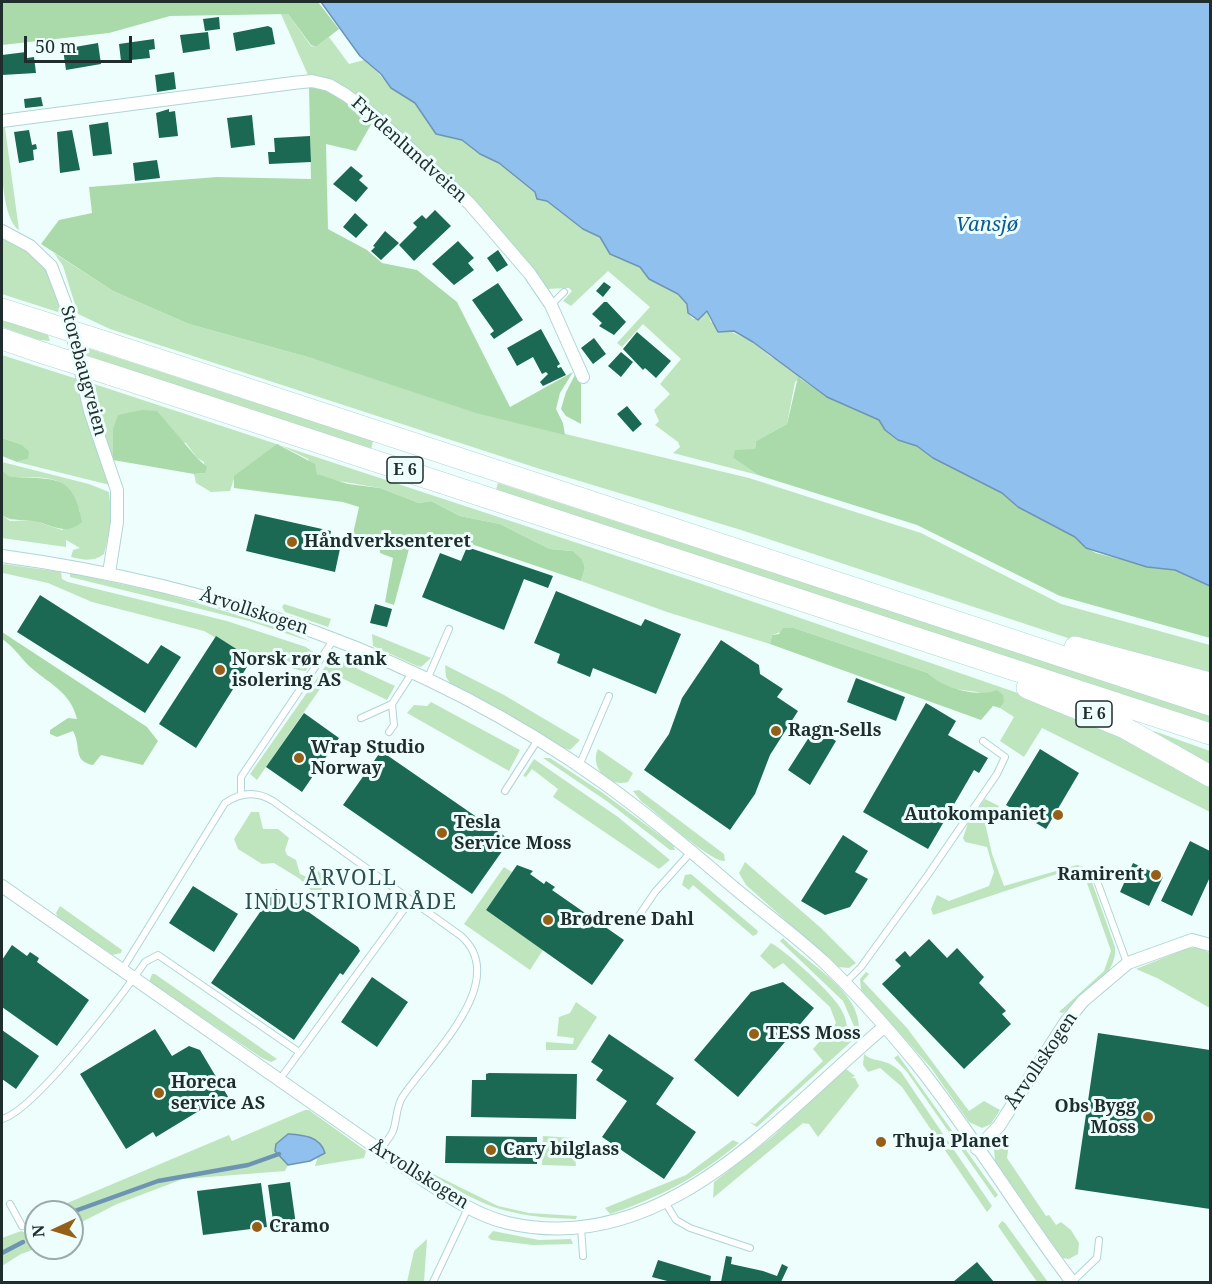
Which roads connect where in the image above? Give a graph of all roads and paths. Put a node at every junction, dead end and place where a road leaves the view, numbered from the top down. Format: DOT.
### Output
graph roads {
  1 [pos="2,121"];
  2 [pos="2,231"];
  3 [pos="564,292"];
  4 [pos="551,305"];
  5 [pos="2,309"];
  6 [pos="2,339"];
  7 [pos="583,377"];
  8 [pos="2,556"];
  9 [pos="109,573"];
  10 [pos="449,629"];
  11 [pos="334,639"];
  12 [pos="1037,648"];
  13 [pos="976,658"];
  14 [pos="412,673"];
  15 [pos="427,681"];
  16 [pos="1210,683"];
  17 [pos="609,696"];
  18 [pos="392,704"];
  19 [pos="1210,705"];
  20 [pos="361,718"];
  21 [pos="389,732"];
  22 [pos="1210,734"];
  23 [pos="537,741"];
  24 [pos="983,741"];
  25 [pos="579,767"];
  26 [pos="1210,776"];
  27 [pos="505,791"];
  28 [pos="240,795"];
  29 [pos="692,851"];
  30 [pos="1097,881"];
  31 [pos="2,886"];
  32 [pos="411,900"];
  33 [pos="636,920"];
  34 [pos="1210,945"];
  35 [pos="1128,963"];
  36 [pos="121,971"];
  37 [pos="134,979"];
  38 [pos="845,983"];
  39 [pos="884,1027"];
  40 [pos="299,1052"];
  41 [pos="280,1079"];
  42 [pos="3,1117"];
  43 [pos="977,1149"];
  44 [pos="379,1150"];
  45 [pos="665,1201"];
  46 [pos="10,1204"];
  47 [pos="468,1208"];
  48 [pos="22,1226"];
  49 [pos="581,1228"];
  50 [pos="1099,1240"];
  51 [pos="750,1248"];
  52 [pos="583,1256"];
  53 [pos="433,1282"];
  54 [pos="1072,1282"];
  1 -- 4 [label="street, Frydenlundveien"];
  2 -- 9 [label="street, Storebaugveien"];
  3 -- 4 [label="lane"];
  4 -- 7 [label="street, Frydenlundveien"];
  5 -- 12 [label="highway, E 6, bridge"];
  6 -- 13 [label="highway, E 6, bridge"];
  8 -- 9 [label="street, Årvollskogen"];
  9 -- 11 [label="street, Årvollskogen"];
  10 -- 15 [label="lane"];
  11 -- 14 [label="street, Årvollskogen"];
  11 -- 28 [label="lane"];
  12 -- 16 [label="highway, E 6"];
  12 -- 19 [label="highway, E 6"];
  13 -- 22 [label="highway, E 6"];
  13 -- 26 [label="highway, E 6"];
  14 -- 15 [label="street, Årvollskogen"];
  14 -- 18 [label="lane"];
  15 -- 23 [label="street, Årvollskogen"];
  17 -- 25 [label="lane"];
  18 -- 20 [label="lane"];
  18 -- 21 [label="lane"];
  23 -- 25 [label="street, Årvollskogen"];
  23 -- 27 [label="lane"];
  24 -- 38 [label="lane"];
  25 -- 29 [label="street, Årvollskogen"];
  28 -- 32 [label="lane"];
  28 -- 36 [label="lane"];
  29 -- 33 [label="lane"];
  29 -- 38 [label="street, Årvollskogen"];
  30 -- 35 [label="lane"];
  31 -- 36 [label="street, Årvollskogen"];
  32 -- 40 [label="lane"];
  32 -- 44 [label="lane"];
  34 -- 35 [label="street, Årvollskogen"];
  35 -- 43 [label="street, Årvollskogen"];
  36 -- 37 [label="street, Årvollskogen"];
  37 -- 40 [label="lane"];
  37 -- 41 [label="street, Årvollskogen"];
  37 -- 42 [label="lane"];
  38 -- 39 [label="street, Årvollskogen"];
  39 -- 43 [label="street, Årvollskogen"];
  39 -- 45 [label="street, Årvollskogen"];
  40 -- 41 [label="lane"];
  41 -- 44 [label="street, Årvollskogen"];
  43 -- 54 [label="street, Årvollskogen"];
  44 -- 47 [label="street, Årvollskogen"];
  45 -- 49 [label="street, Årvollskogen"];
  45 -- 51 [label="lane"];
  46 -- 48 [label="lane"];
  47 -- 49 [label="street, Årvollskogen"];
  47 -- 53 [label="lane"];
  49 -- 52 [label="lane"];
  50 -- 54 [label="lane"];
}
